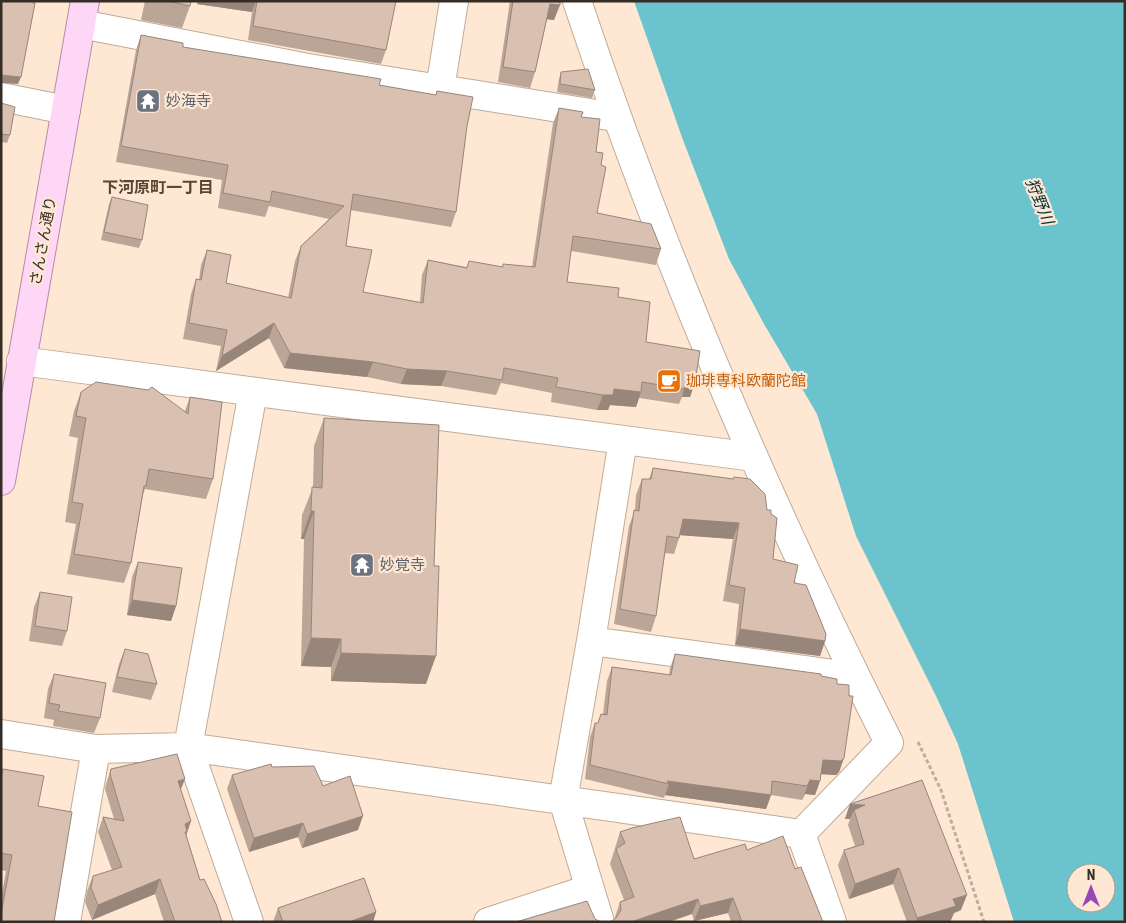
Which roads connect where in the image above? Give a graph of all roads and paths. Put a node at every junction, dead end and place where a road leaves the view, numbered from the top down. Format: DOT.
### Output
graph roads {
  1 [pos="454,1"];
  2 [pos="576,1"];
  3 [pos="83,13"];
  4 [pos="440,89"];
  5 [pos="1,97"];
  6 [pos="66,110"];
  7 [pos="615,117"];
  8 [pos="21,361"];
  9 [pos="253,392"];
  10 [pos="7,413"];
  11 [pos="623,440"];
  12 [pos="754,457"];
  13 [pos="1,481"];
  14 [pos="591,640"];
  15 [pos="856,678"];
  16 [pos="1,734"];
  17 [pos="916,736"];
  18 [pos="188,748"];
  19 [pos="96,749"];
  20 [pos="563,800"];
  21 [pos="801,834"];
  22 [pos="589,889"];
  23 [pos="66,922"];
  24 [pos="249,922"];
  25 [pos="488,922"];
  26 [pos="600,922"];
  27 [pos="832,922"];
  28 [pos="984,922"];
  1 -- 4 [label="street"];
  2 -- 7 [label="street"];
  3 -- 4 [label="street"];
  3 -- 6 [label="main road, さんさん通り"];
  4 -- 7 [label="street"];
  5 -- 6 [label="street"];
  6 -- 8 [label="main road, さんさん通り"];
  7 -- 12 [label="street"];
  8 -- 9 [label="street"];
  8 -- 10 [label="main road, さんさん通り"];
  9 -- 11 [label="street"];
  9 -- 18 [label="street"];
  10 -- 13 [label="main road, さんさん通り"];
  11 -- 12 [label="street"];
  11 -- 14 [label="street"];
  12 -- 15 [label="street"];
  14 -- 15 [label="street"];
  14 -- 20 [label="street"];
  15 -- 21 [label="street"];
  16 -- 19 [label="street"];
  17 -- 28 [label="path"];
  18 -- 19 [label="street"];
  18 -- 20 [label="street"];
  18 -- 24 [label="street"];
  19 -- 23 [label="street"];
  20 -- 21 [label="street"];
  20 -- 22 [label="street"];
  21 -- 27 [label="street"];
  22 -- 25 [label="street"];
  22 -- 26 [label="street"];
}
